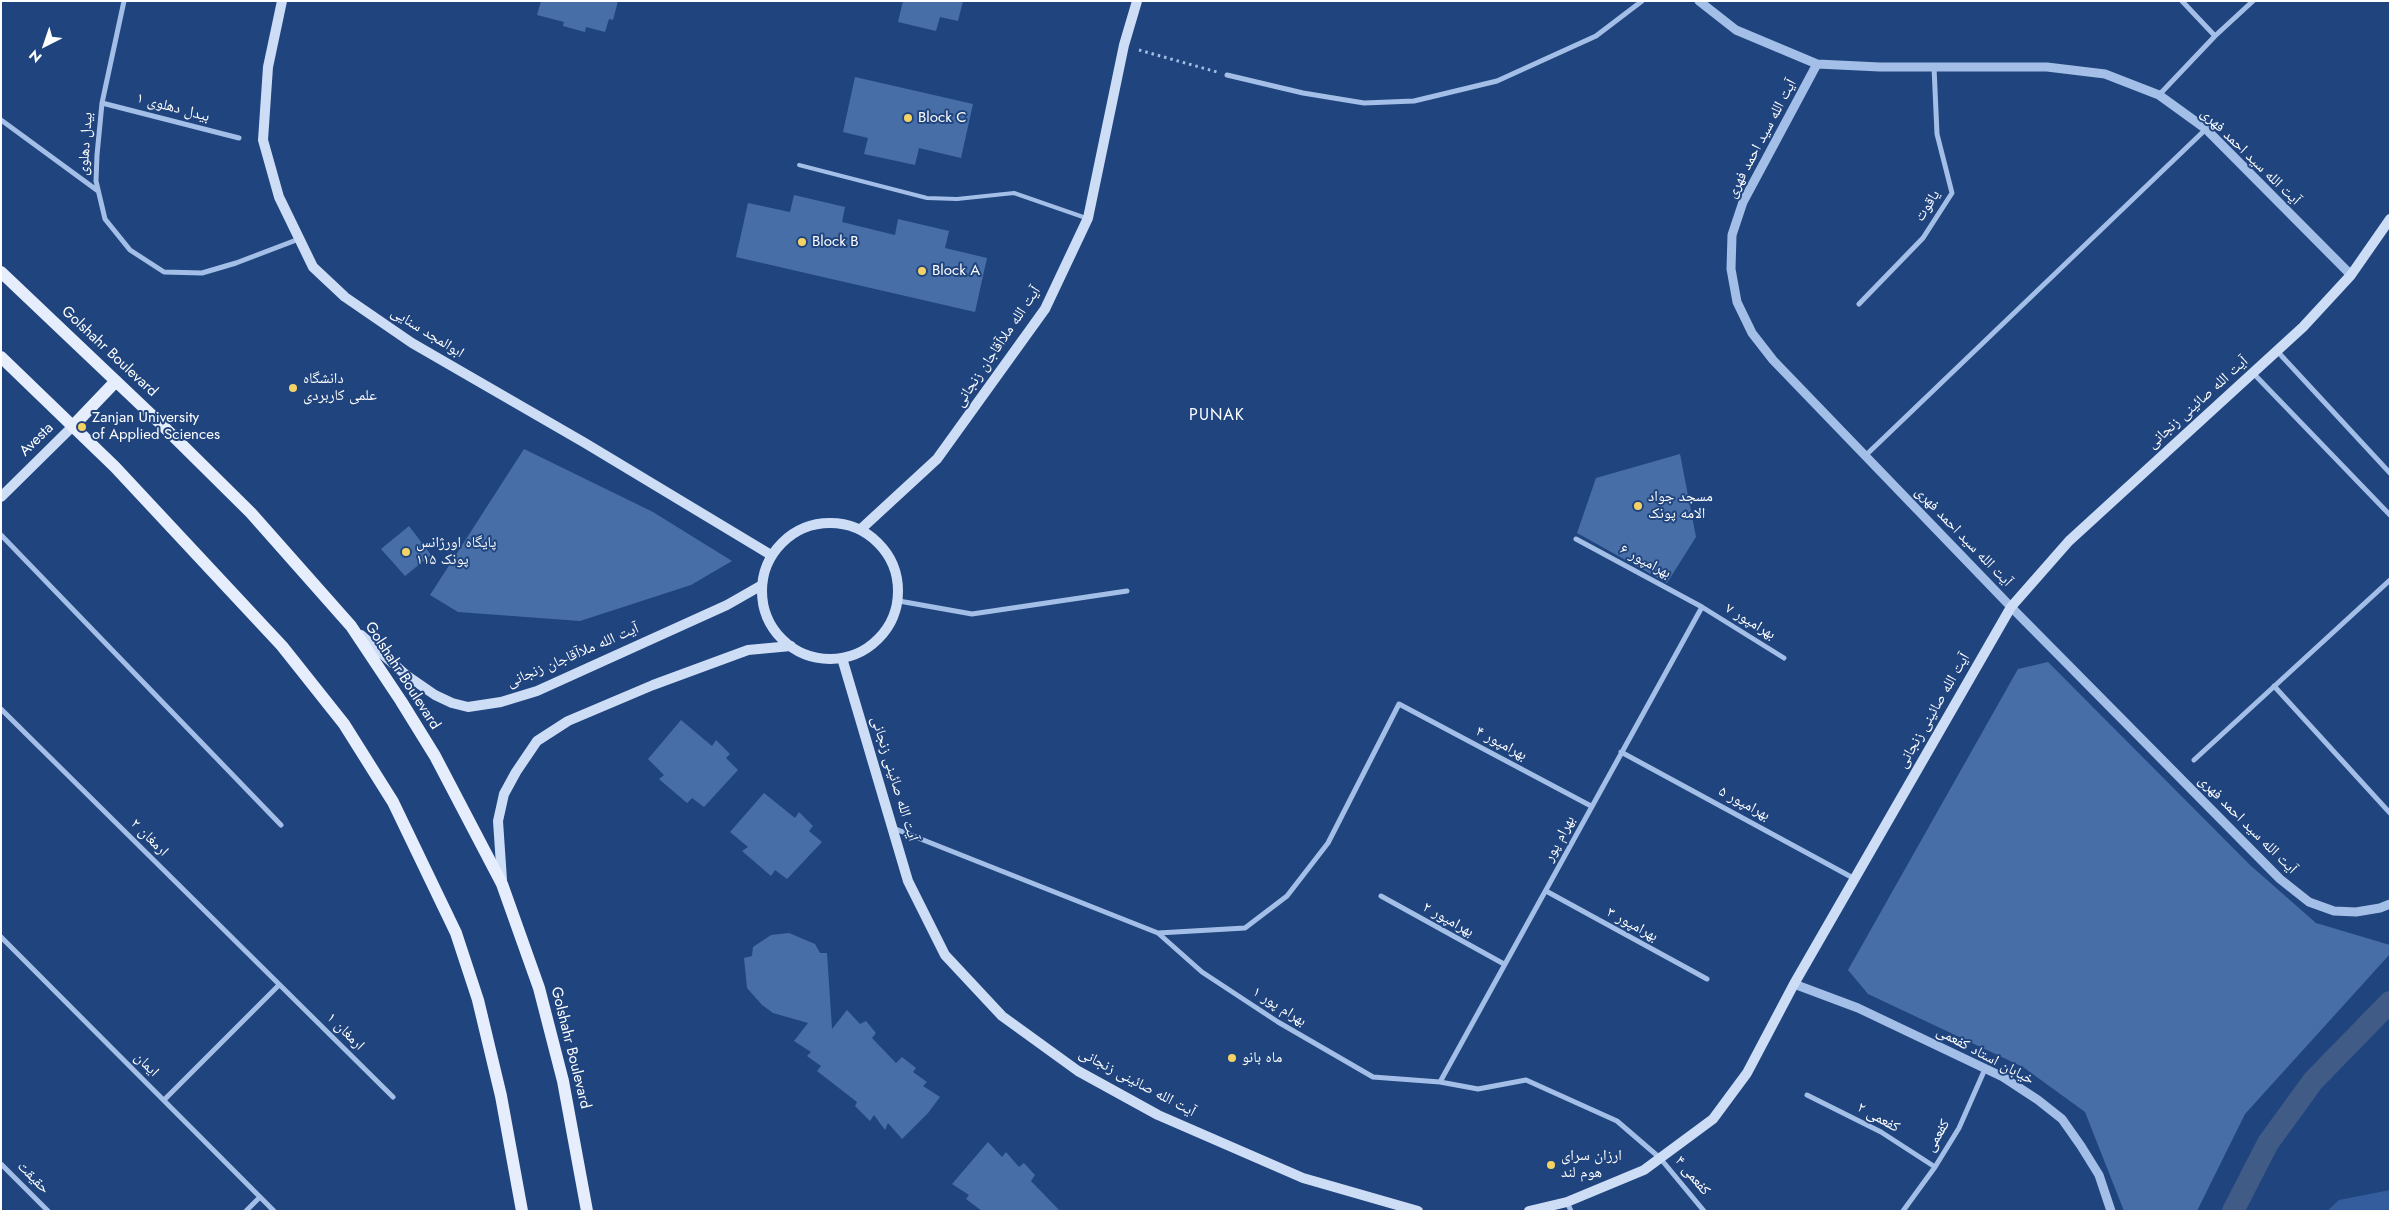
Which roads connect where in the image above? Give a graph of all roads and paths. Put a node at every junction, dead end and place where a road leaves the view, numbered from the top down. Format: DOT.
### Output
graph roads {
  1 [pos="124,1"];
  2 [pos="282,1"];
  3 [pos="1138,1"];
  4 [pos="1642,1"];
  5 [pos="1699,1"];
  6 [pos="2182,1"];
  7 [pos="2253,1"];
  8 [pos="2215,36"];
  9 [pos="1124,45"];
  10 [pos="1817,64"];
  11 [pos="1934,67"];
  12 [pos="1227,75"];
  13 [pos="2159,95"];
  14 [pos="102,103"];
  15 [pos="1,120"];
  16 [pos="2206,129"];
  17 [pos="239,138"];
  18 [pos="799,165"];
  19 [pos="98,192"];
  20 [pos="1088,218"];
  21 [pos="2390,219"];
  22 [pos="299,240"];
  23 [pos="1,272"];
  24 [pos="2351,276"];
  25 [pos="1860,304"];
  26 [pos="2277,351"];
  27 [pos="1,357"];
  28 [pos="2253,373"];
  29 [pos="116,381"];
  30 [pos="73,426"];
  31 [pos="1865,456"];
  32 [pos="2390,473"];
  33 [pos="1,497"];
  34 [pos="2390,515"];
  35 [pos="861,529"];
  36 [pos="1,535"];
  37 [pos="1576,540"];
  38 [pos="771,555"];
  39 [pos="2390,580"];
  40 [pos="762,584"];
  41 [pos="1126,591"];
  42 [pos="899,601"];
  43 [pos="1702,607"];
  44 [pos="2011,607"];
  45 [pos="351,626"];
  46 [pos="790,646"];
  47 [pos="842,658"];
  48 [pos="1784,658"];
  49 [pos="2274,686"];
  50 [pos="1,709"];
  51 [pos="1621,752"];
  52 [pos="2194,760"];
  53 [pos="1591,806"];
  54 [pos="2390,813"];
  55 [pos="281,825"];
  56 [pos="893,828"];
  57 [pos="1855,879"];
  58 [pos="502,884"];
  59 [pos="1546,892"];
  60 [pos="1381,896"];
  61 [pos="2390,904"];
  62 [pos="1158,933"];
  63 [pos="1,937"];
  64 [pos="1504,964"];
  65 [pos="1708,979"];
  66 [pos="1794,984"];
  67 [pos="279,985"];
  68 [pos="1985,1069"];
  69 [pos="1440,1082"];
  70 [pos="1807,1095"];
  71 [pos="393,1097"];
  72 [pos="164,1100"];
  73 [pos="1660,1158"];
  74 [pos="1,1164"];
  75 [pos="1935,1167"];
  76 [pos="260,1197"];
  77 [pos="1569,1207"];
  78 [pos="48,1211"];
  79 [pos="246,1211"];
  80 [pos="274,1211"];
  81 [pos="522,1211"];
  82 [pos="587,1211"];
  83 [pos="1418,1211"];
  84 [pos="1529,1211"];
  85 [pos="1704,1211"];
  86 [pos="1903,1211"];
  87 [pos="2111,1211"];
  1 -- 14 [label="street, بیدل دهلوی"];
  2 -- 22 [label="main road, ابوالمجد سنایی"];
  3 -- 9 [label="main road, آیت الله ملاآقاجان زنجانی"];
  4 -- 12 [label="street"];
  5 -- 10 [label="street, آیت الله سید احمد فهری"];
  6 -- 8 [label="street"];
  7 -- 8 [label="street"];
  8 -- 13 [label="street"];
  9 -- 12 [label="path"];
  9 -- 20 [label="main road, آیت الله ملاآقاجان زنجانی"];
  10 -- 11 [label="street, آیت الله سید احمد فهری"];
  10 -- 31 [label="street, آیت الله سید احمد فهری"];
  11 -- 13 [label="street, آیت الله سید احمد فهری"];
  11 -- 25 [label="street, یاقوت"];
  13 -- 16 [label="street, آیت الله سید احمد فهری"];
  14 -- 17 [label="street, بیدل دهلوی ۱"];
  14 -- 19 [label="street, بیدل دهلوی"];
  15 -- 19 [label="street"];
  16 -- 24 [label="street, آیت الله سید احمد فهری"];
  16 -- 31 [label="street"];
  18 -- 20 [label="lane"];
  19 -- 22 [label="street, بیدل دهلوی"];
  20 -- 35 [label="main road, آیت الله ملاآقاجان زنجانی"];
  21 -- 24 [label="main road, آیت الله صائینی زنجانی"];
  22 -- 38 [label="main road, ابوالمجد سنایی"];
  23 -- 29 [label="main road, Golshahr Boulevard"];
  24 -- 26 [label="main road, آیت الله صائینی زنجانی"];
  26 -- 28 [label="main road, آیت الله صائینی زنجانی"];
  26 -- 32 [label="street"];
  27 -- 30 [label="main road"];
  28 -- 34 [label="street"];
  28 -- 44 [label="main road, آیت الله صائینی زنجانی"];
  29 -- 30 [label="main road"];
  29 -- 45 [label="main road, Golshahr Boulevard"];
  30 -- 33 [label="main road, Avesta"];
  30 -- 81 [label="main road"];
  31 -- 44 [label="street, آیت الله سید احمد فهری"];
  35 -- 38 [label="main road"];
  35 -- 42 [label="main road"];
  36 -- 55 [label="street"];
  37 -- 43 [label="street, بهرامپور ۶"];
  38 -- 40 [label="main road"];
  39 -- 49 [label="street"];
  40 -- 45 [label="main road, آیت الله ملاآقاجان زنجانی"];
  40 -- 46 [label="main road"];
  41 -- 42 [label="street"];
  42 -- 47 [label="main road"];
  43 -- 48 [label="street, بهرامپور ۷"];
  43 -- 51 [label="street, بهرام پور"];
  44 -- 57 [label="main road, آیت الله صائینی زنجانی"];
  44 -- 61 [label="street, آیت الله سید احمد فهری"];
  45 -- 58 [label="main road, Golshahr Boulevard"];
  46 -- 47 [label="main road"];
  46 -- 58 [label="main road"];
  47 -- 56 [label="main road, آیت الله صائینی زنجانی"];
  49 -- 52 [label="street"];
  49 -- 54 [label="street"];
  50 -- 67 [label="street, ارمغان ۲"];
  51 -- 53 [label="street, بهرام پور"];
  51 -- 57 [label="street, بهرامپور ۵"];
  53 -- 59 [label="street, بهرام پور"];
  53 -- 62 [label="street, بهرامپور ۴"];
  56 -- 62 [label="street, بهرام پور ۱"];
  56 -- 83 [label="main road, آیت الله صائینی زنجانی"];
  57 -- 66 [label="main road, آیت الله صائینی زنجانی"];
  58 -- 82 [label="main road, Golshahr Boulevard"];
  59 -- 64 [label="street, بهرام پور"];
  59 -- 65 [label="street, بهرامپور ۳"];
  60 -- 64 [label="street, بهرامپور ۲"];
  62 -- 69 [label="street, بهرام پور ۱"];
  63 -- 72 [label="street, ایمان"];
  64 -- 69 [label="street, بهرام پور"];
  66 -- 68 [label="street, خیابان استاد کفعمی"];
  66 -- 73 [label="main road, آیت الله صائینی زنجانی"];
  67 -- 71 [label="street, ارمغان ۱"];
  67 -- 72 [label="street"];
  68 -- 75 [label="street, کفعمی"];
  68 -- 87 [label="street, خیابان استاد کفعمی"];
  69 -- 73 [label="street, بهرام پور ۱"];
  70 -- 75 [label="street, کفعمی ۲"];
  72 -- 76 [label="street, ایمان"];
  73 -- 77 [label="main road, آیت الله صائینی زنجانی"];
  73 -- 85 [label="street, کفعمی ۴"];
  74 -- 78 [label="street, حقیقت"];
  75 -- 86 [label="street, کفعمی"];
  76 -- 79 [label="street"];
  76 -- 80 [label="street, ایمان"];
  77 -- 84 [label="main road, آیت الله صائینی زنجانی"];
}
